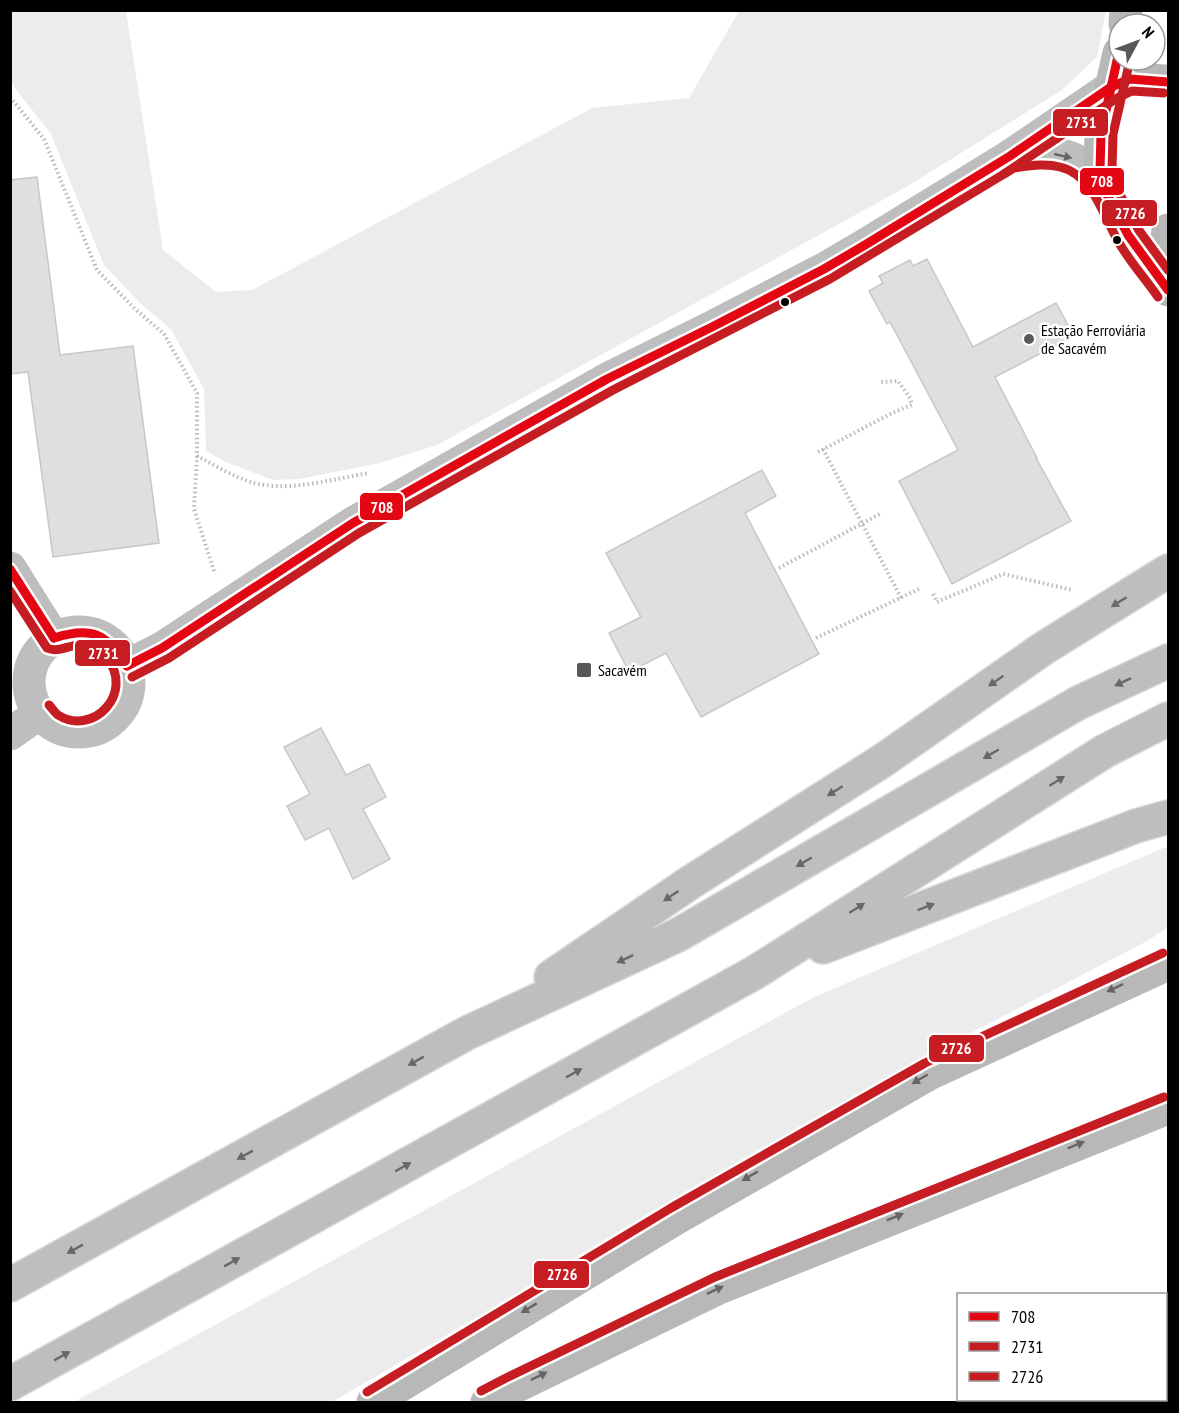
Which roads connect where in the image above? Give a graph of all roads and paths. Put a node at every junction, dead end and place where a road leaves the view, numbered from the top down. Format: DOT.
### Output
graph roads {
  1 [pos="1115,72"];
  2 [pos="1168,82"];
  3 [pos="1111,87"];
  4 [pos="10,97"];
  5 [pos="1010,156"];
  6 [pos="1103,187"];
  7 [pos="1168,230"];
  8 [pos="1168,276"];
  9 [pos="1168,290"];
  10 [pos="880,382"];
  11 [pos="823,449"];
  12 [pos="818,452"];
  13 [pos="197,456"];
  14 [pos="371,472"];
  15 [pos="880,514"];
  16 [pos="862,523"];
  17 [pos="10,568"];
  18 [pos="779,568"];
  19 [pos="1168,571"];
  20 [pos="919,589"];
  21 [pos="1076,590"];
  22 [pos="933,594"];
  23 [pos="901,598"];
  24 [pos="232,602"];
  25 [pos="54,638"];
  26 [pos="816,638"];
  27 [pos="1168,661"];
  28 [pos="127,666"];
  29 [pos="40,713"];
  30 [pos="1168,719"];
  31 [pos="10,734"];
  32 [pos="1168,817"];
  33 [pos="1168,964"];
  34 [pos="754,973"];
  35 [pos="467,1033"];
  36 [pos="1168,1108"];
  37 [pos="10,1285"];
  38 [pos="10,1384"];
  39 [pos="373,1402"];
  40 [pos="487,1402"];
  1 -- 3 [label="street"];
  2 -- 3 [label="street"];
  3 -- 5 [label="main road"];
  3 -- 6 [label="street"];
  4 -- 13 [label="path"];
  5 -- 6 [label="main road, one-way"];
  5 -- 24 [label="main road"];
  6 -- 9 [label="street"];
  7 -- 8 [label="street"];
  10 -- 11 [label="path"];
  11 -- 12 [label="path"];
  11 -- 16 [label="path"];
  13 -- 14 [label="path"];
  13 -- 24 [label="path"];
  15 -- 16 [label="path"];
  16 -- 18 [label="path"];
  16 -- 23 [label="path"];
  17 -- 25 [label="main road"];
  19 -- 35 [label="main road, one-way"];
  20 -- 23 [label="path"];
  21 -- 22 [label="path"];
  23 -- 26 [label="path"];
  24 -- 28 [label="main road"];
  25 -- 28 [label="main road"];
  25 -- 29 [label="main road"];
  27 -- 35 [label="main road, one-way"];
  28 -- 29 [label="main road"];
  29 -- 31 [label="main road"];
  34 -- 30 [label="main road, one-way"];
  34 -- 32 [label="main road, one-way"];
  33 -- 39 [label="street, one-way"];
  38 -- 34 [label="main road, one-way"];
  35 -- 37 [label="main road, one-way"];
  40 -- 36 [label="street, one-way"];
}
